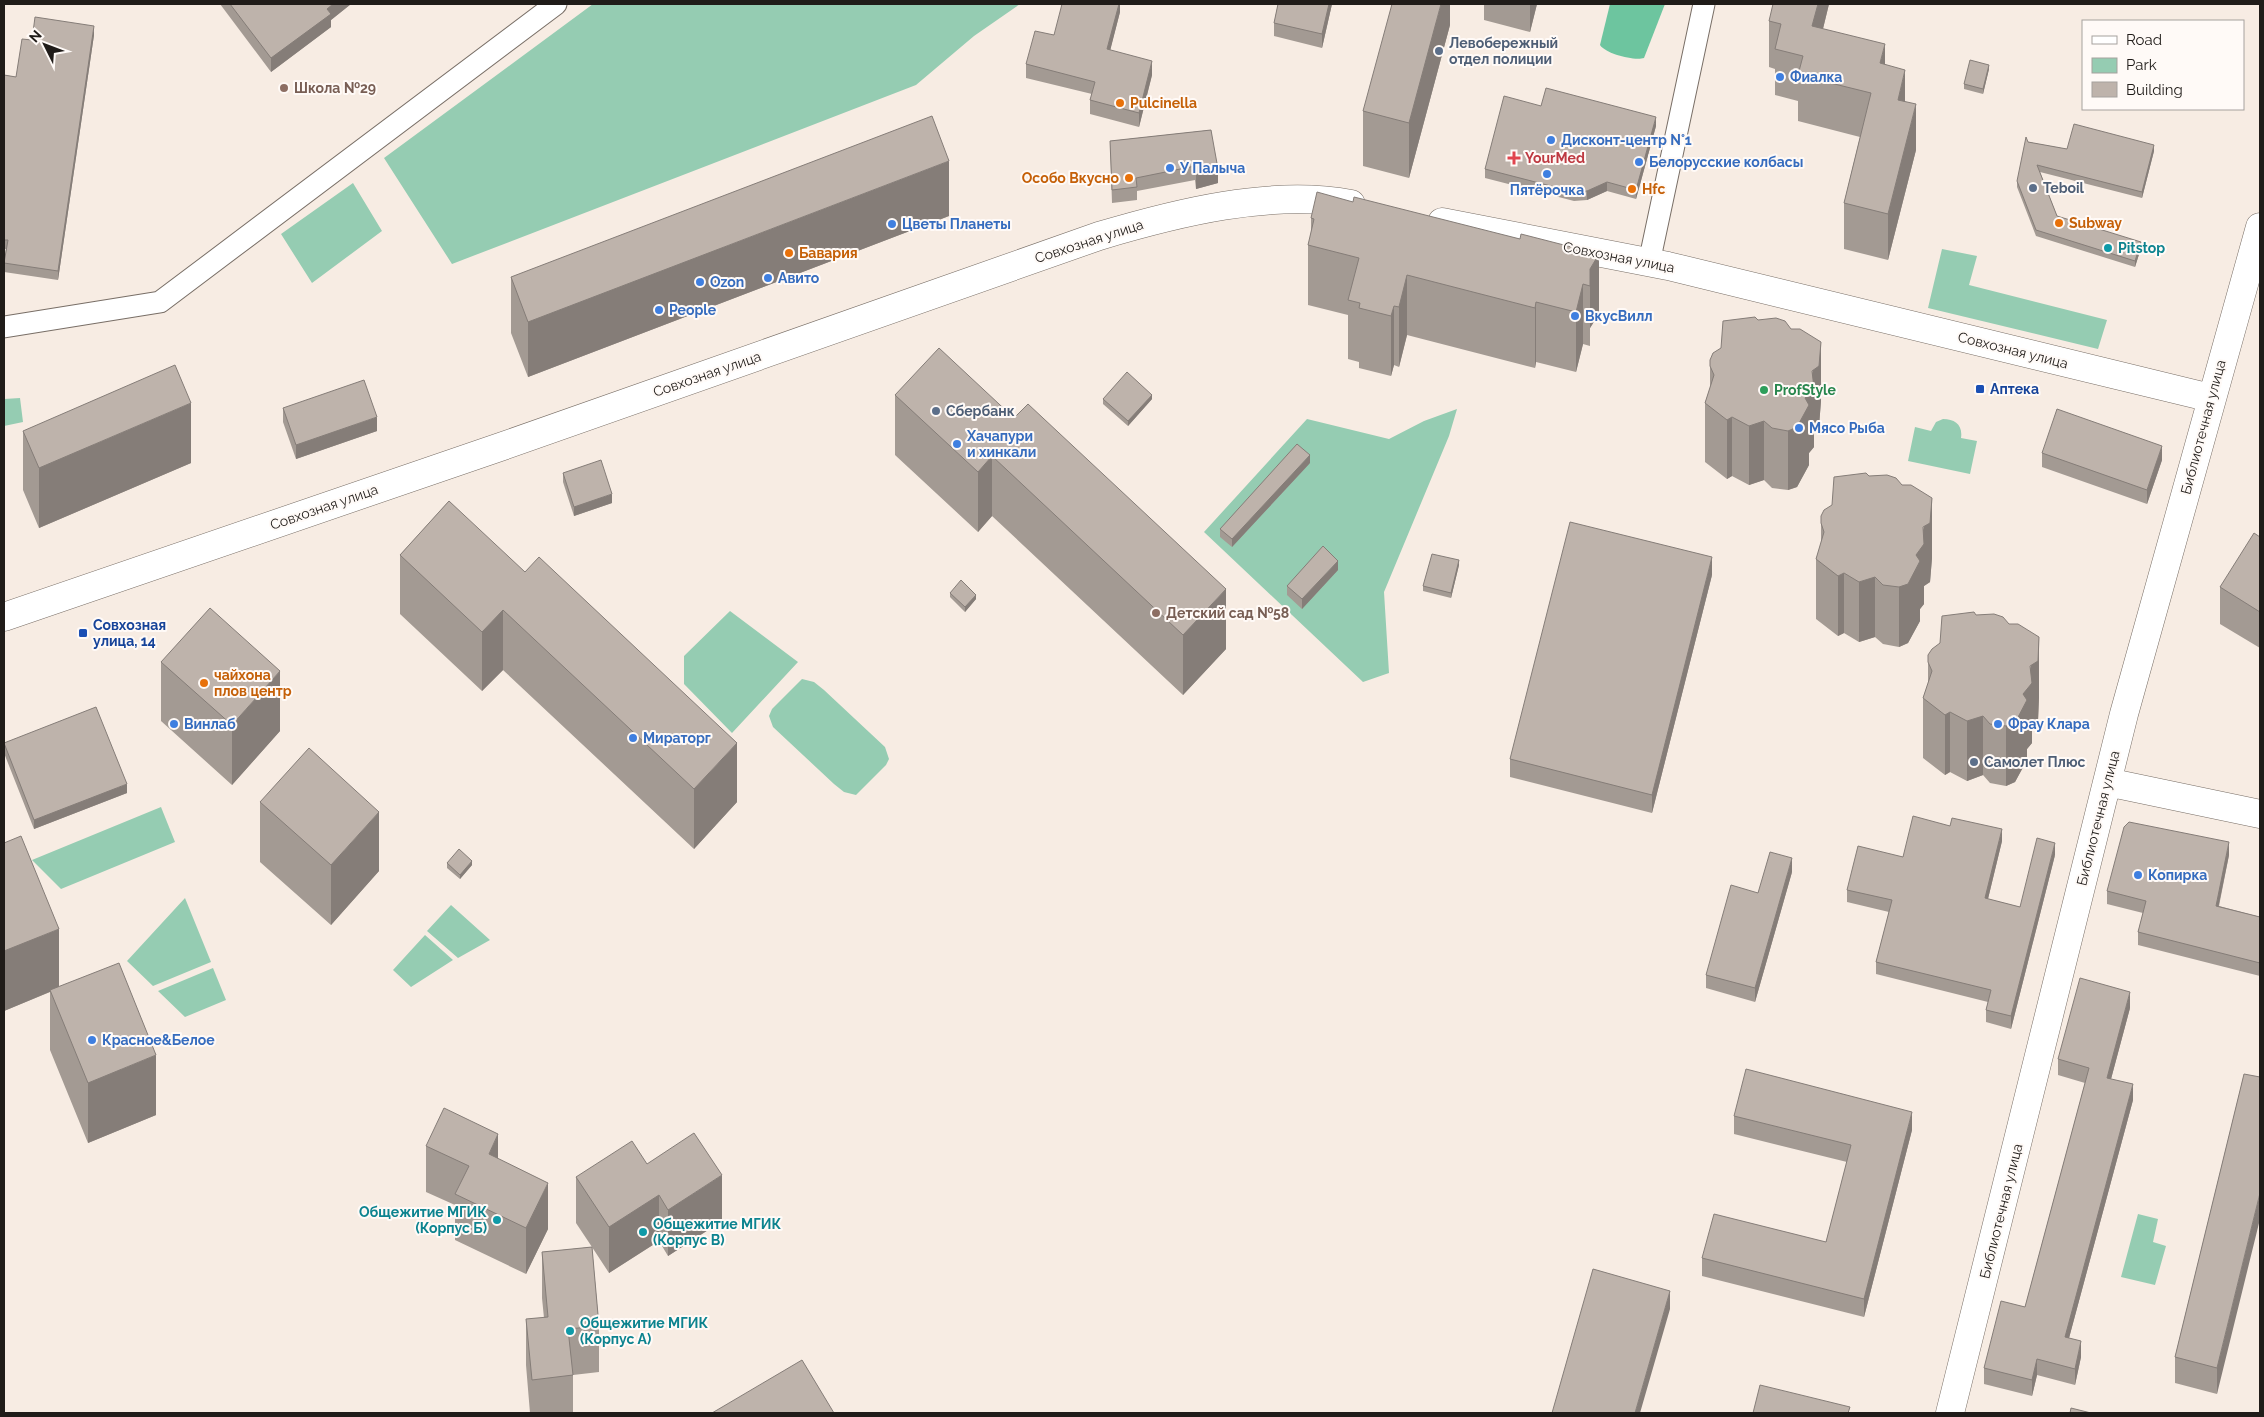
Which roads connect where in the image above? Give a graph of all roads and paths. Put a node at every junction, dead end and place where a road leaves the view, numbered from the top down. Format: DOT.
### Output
graph roads {
  1 [pos="556,4"];
  2 [pos="1704,4"];
  3 [pos="1378,209"];
  4 [pos="1416,216"];
  5 [pos="2260,227"];
  6 [pos="1649,263"];
  7 [pos="4,327"];
  8 [pos="2211,398"];
  9 [pos="4,617"];
  10 [pos="2107,782"];
  11 [pos="2260,814"];
  12 [pos="1950,1413"];
  1 -- 7 [label="street"];
  2 -- 6 [label="street"];
  3 -- 9 [label="street, Совхозная улица"];
  4 -- 6 [label="street, Совхозная улица"];
  5 -- 8 [label="street, Библиотечная улица"];
  6 -- 8 [label="street, Совхозная улица"];
  8 -- 10 [label="street, Библиотечная улица"];
  10 -- 11 [label="street"];
  10 -- 12 [label="street, Библиотечная улица"];
}
